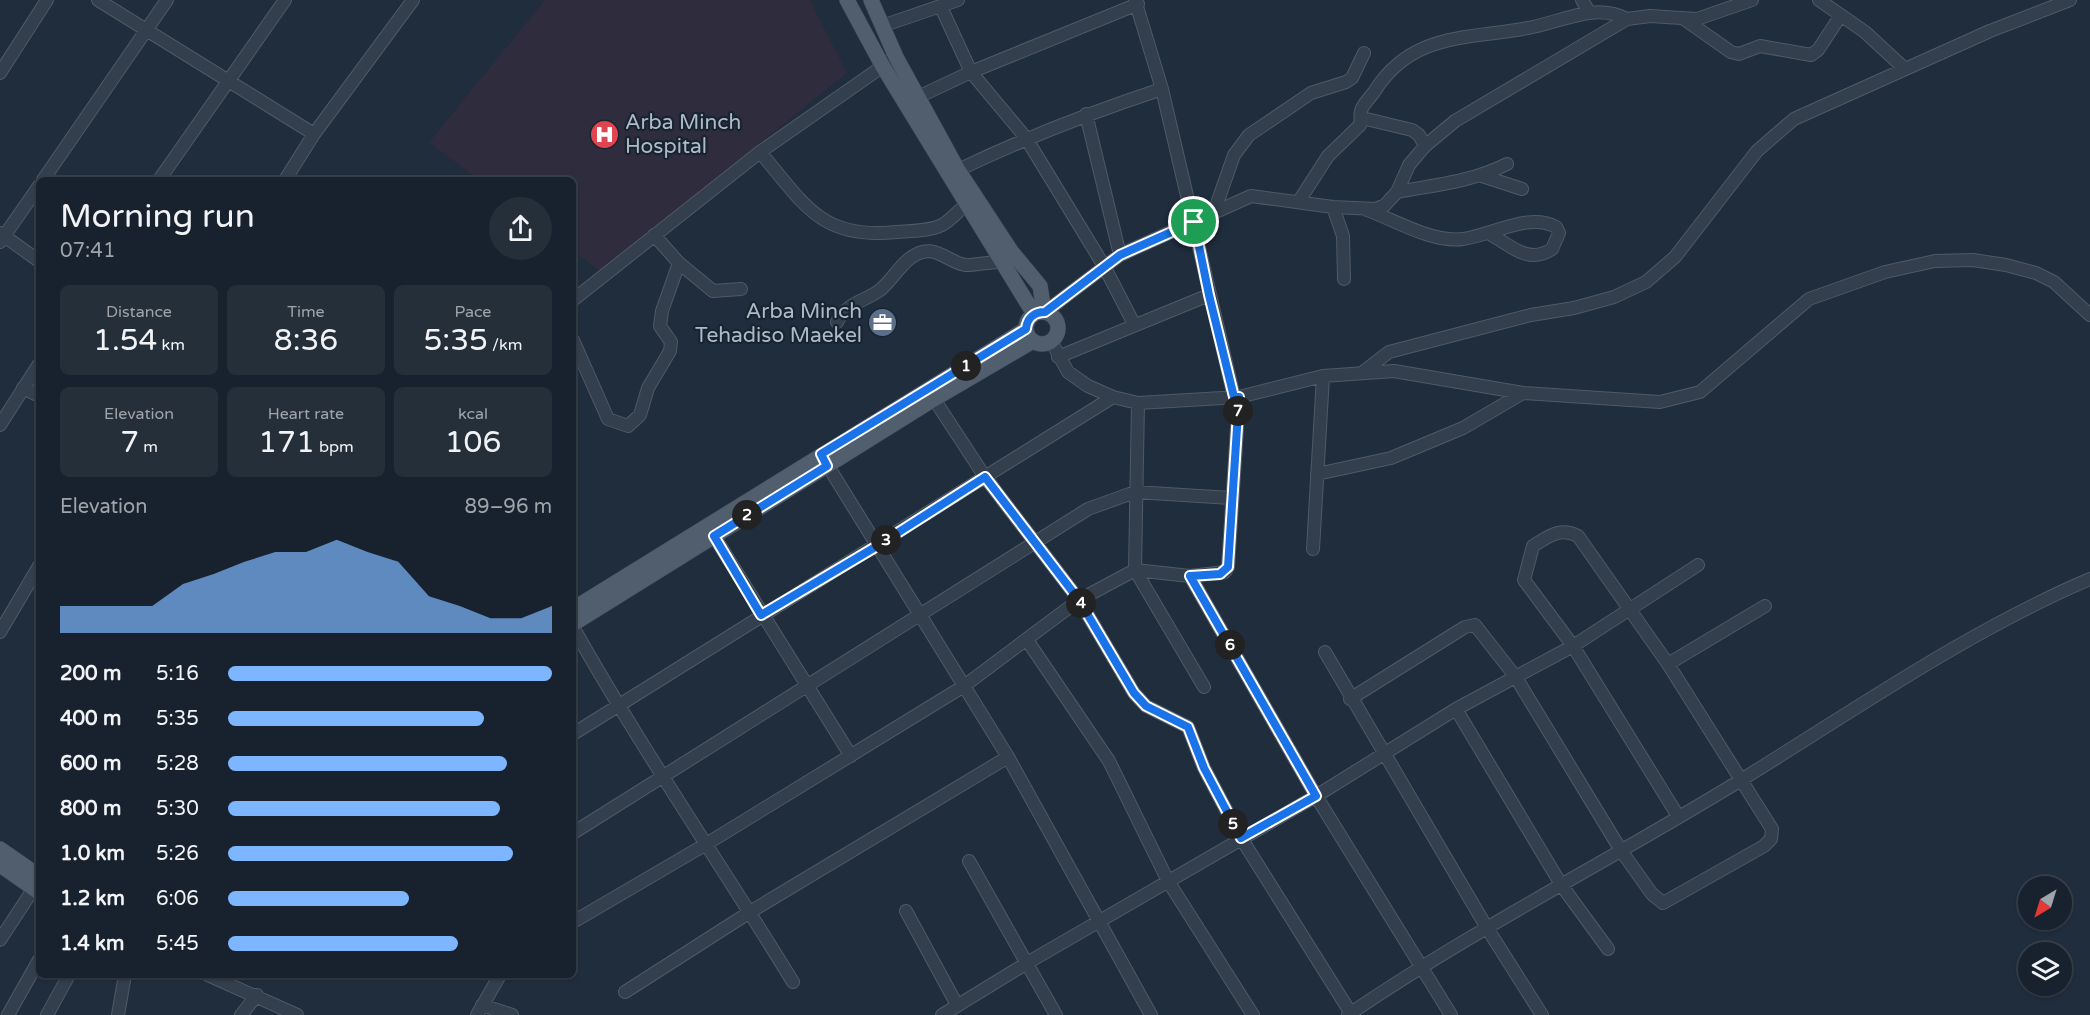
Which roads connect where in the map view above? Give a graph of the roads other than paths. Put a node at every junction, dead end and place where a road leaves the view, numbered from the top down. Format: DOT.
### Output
graph roads {
  1 [pos="47,0"];
  2 [pos="98,0"];
  3 [pos="167,0"];
  4 [pos="285,0"];
  5 [pos="413,0"];
  6 [pos="847,0"];
  7 [pos="871,0"];
  8 [pos="958,0"];
  9 [pos="1581,0"];
  10 [pos="1752,0"];
  11 [pos="1819,0"];
  12 [pos="2070,0"];
  13 [pos="1137,2"];
  14 [pos="941,7"];
  15 [pos="1589,12"];
  16 [pos="1841,15"];
  17 [pos="1684,19"];
  18 [pos="1627,20"];
  19 [pos="882,26"];
  20 [pos="147,31"];
  21 [pos="1364,53"];
  22 [pos="889,61"];
  23 [pos="1905,69"];
  24 [pos="971,72"];
  25 [pos="0,73"];
  26 [pos="230,82"];
  27 [pos="1162,89"];
  28 [pos="918,97"];
  29 [pos="1086,114"];
  30 [pos="1362,118"];
  31 [pos="314,135"];
  32 [pos="1026,138"];
  33 [pos="1425,146"];
  34 [pos="760,152"];
  35 [pos="1507,164"];
  36 [pos="958,170"];
  37 [pos="1482,176"];
  38 [pos="45,177"];
  39 [pos="161,177"];
  40 [pos="287,177"];
  41 [pos="1522,189"];
  42 [pos="36,190"];
  43 [pos="1397,192"];
  44 [pos="1299,201"];
  45 [pos="967,204"];
  46 [pos="1333,207"];
  47 [pos="1358,207"];
  48 [pos="1214,212"];
  49 [pos="1194,222"];
  50 [pos="1490,234"];
  51 [pos="654,236"];
  52 [pos="1,237"];
  53 [pos="1120,255"];
  54 [pos="36,259"];
  55 [pos="1002,262"];
  56 [pos="679,263"];
  57 [pos="1104,266"];
  58 [pos="1344,279"];
  59 [pos="741,289"];
  60 [pos="1209,295"];
  61 [pos="576,298"];
  62 [pos="1041,312"];
  63 [pos="2090,315"];
  64 [pos="837,322"];
  65 [pos="1134,324"];
  66 [pos="1030,335"];
  67 [pos="1051,341"];
  68 [pos="576,347"];
  69 [pos="1058,357"];
  70 [pos="36,368"];
  71 [pos="1363,372"];
  72 [pos="1323,376"];
  73 [pos="23,388"];
  74 [pos="1523,393"];
  75 [pos="36,394"];
  76 [pos="1113,397"];
  77 [pos="1237,397"];
  78 [pos="934,399"];
  79 [pos="1138,403"];
  80 [pos="0,425"];
  81 [pos="824,460"];
  82 [pos="1317,474"];
  83 [pos="985,477"];
  84 [pos="1135,492"];
  85 [pos="1231,498"];
  86 [pos="714,536"];
  87 [pos="1035,543"];
  88 [pos="877,546"];
  89 [pos="1313,549"];
  90 [pos="1698,565"];
  91 [pos="1135,570"];
  92 [pos="36,571"];
  93 [pos="1190,576"];
  94 [pos="2090,579"];
  95 [pos="1079,600"];
  96 [pos="1764,606"];
  97 [pos="576,607"];
  98 [pos="1629,608"];
  99 [pos="761,615"];
  100 [pos="920,615"];
  101 [pos="576,624"];
  102 [pos="576,631"];
  103 [pos="0,632"];
  104 [pos="1027,640"];
  105 [pos="1573,646"];
  106 [pos="1325,652"];
  107 [pos="1668,664"];
  108 [pos="1515,676"];
  109 [pos="964,686"];
  110 [pos="1204,687"];
  111 [pos="807,688"];
  112 [pos="1350,699"];
  113 [pos="618,708"];
  114 [pos="1456,709"];
  115 [pos="576,732"];
  116 [pos="1385,754"];
  117 [pos="851,756"];
  118 [pos="1008,757"];
  119 [pos="664,778"];
  120 [pos="1740,781"];
  121 [pos="1316,796"];
  122 [pos="1678,816"];
  123 [pos="576,831"];
  124 [pos="1241,838"];
  125 [pos="708,843"];
  126 [pos="0,849"];
  127 [pos="1622,852"];
  128 [pos="969,861"];
  129 [pos="0,865"];
  130 [pos="1168,881"];
  131 [pos="36,884"];
  132 [pos="36,884"];
  133 [pos="36,886"];
  134 [pos="1562,886"];
  135 [pos="906,911"];
  136 [pos="750,912"];
  137 [pos="576,920"];
  138 [pos="1101,920"];
  139 [pos="1487,928"];
  140 [pos="0,940"];
  141 [pos="1608,949"];
  142 [pos="1027,963"];
  143 [pos="36,965"];
  144 [pos="1422,966"];
  145 [pos="67,978"];
  146 [pos="124,978"];
  147 [pos="215,978"];
  148 [pos="498,978"];
  149 [pos="793,982"];
  150 [pos="625,992"];
  151 [pos="256,995"];
  152 [pos="957,1005"];
  153 [pos="479,1010"];
  154 [pos="1350,1014"];
  155 [pos="8,1015"];
  156 [pos="47,1015"];
  157 [pos="118,1015"];
  158 [pos="241,1015"];
  159 [pos="297,1015"];
  160 [pos="512,1015"];
  161 [pos="942,1015"];
  162 [pos="1056,1015"];
  163 [pos="1151,1015"];
  164 [pos="1253,1015"];
  165 [pos="1450,1015"];
  166 [pos="1542,1015"];
  1 -- 25 [label="street"];
  2 -- 20 [label="street"];
  3 -- 20 [label="street"];
  4 -- 26 [label="street"];
  5 -- 31 [label="street"];
  6 -- 22 [label="main road"];
  7 -- 19 [label="main road"];
  8 -- 14 [label="street"];
  9 -- 15 [label="street"];
  10 -- 17 [label="street"];
  11 -- 16 [label="street"];
  12 -- 23 [label="street"];
  13 -- 24 [label="street"];
  13 -- 27 [label="street"];
  14 -- 19 [label="street"];
  14 -- 24 [label="street"];
  15 -- 18 [label="street"];
  15 -- 30 [label="street"];
  16 -- 17 [label="street"];
  16 -- 23 [label="street"];
  17 -- 18 [label="street"];
  18 -- 33 [label="street"];
  19 -- 22 [label="main road"];
  20 -- 26 [label="street"];
  20 -- 38 [label="street"];
  21 -- 48 [label="street"];
  22 -- 28 [label="main road"];
  22 -- 34 [label="street"];
  22 -- 45 [label="main road"];
  23 -- 71 [label="street"];
  24 -- 28 [label="street"];
  24 -- 32 [label="street"];
  26 -- 31 [label="street"];
  26 -- 39 [label="street"];
  27 -- 29 [label="street"];
  27 -- 49 [label="street"];
  28 -- 36 [label="main road"];
  29 -- 32 [label="street"];
  29 -- 53 [label="street"];
  30 -- 33 [label="street"];
  30 -- 44 [label="street"];
  31 -- 40 [label="street"];
  32 -- 36 [label="street"];
  32 -- 57 [label="street"];
  33 -- 43 [label="street"];
  34 -- 45 [label="street"];
  34 -- 51 [label="street"];
  35 -- 37 [label="street"];
  36 -- 62 [label="main road"];
  37 -- 41 [label="street"];
  37 -- 43 [label="street"];
  42 -- 52 [label="street"];
  43 -- 47 [label="street"];
  44 -- 46 [label="street"];
  44 -- 48 [label="street"];
  45 -- 55 [label="main road"];
  46 -- 47 [label="street"];
  46 -- 58 [label="street"];
  47 -- 50 [label="street"];
  48 -- 49 [label="street"];
  49 -- 53 [label="street"];
  49 -- 60 [label="street"];
  50 -- 50 [label="street"];
  51 -- 56 [label="street"];
  51 -- 61 [label="street"];
  52 -- 54 [label="street"];
  53 -- 57 [label="street"];
  55 -- 62 [label="main road"];
  55 -- 64 [label="street"];
  56 -- 59 [label="street"];
  56 -- 68 [label="street"];
  57 -- 62 [label="street"];
  57 -- 65 [label="street"];
  60 -- 65 [label="street"];
  60 -- 77 [label="street"];
  62 -- 66 [label="main road"];
  62 -- 67 [label="main road"];
  63 -- 74 [label="street"];
  65 -- 69 [label="street"];
  66 -- 67 [label="main road"];
  66 -- 78 [label="main road"];
  66 -- 81 [label="main road"];
  67 -- 69 [label="street"];
  69 -- 76 [label="street"];
  70 -- 73 [label="street"];
  71 -- 72 [label="street"];
  71 -- 74 [label="street"];
  72 -- 77 [label="street"];
  72 -- 82 [label="street"];
  73 -- 75 [label="street"];
  73 -- 80 [label="street"];
  74 -- 82 [label="street"];
  76 -- 79 [label="street"];
  76 -- 83 [label="street"];
  77 -- 79 [label="street"];
  77 -- 85 [label="street"];
  78 -- 81 [label="main road"];
  78 -- 83 [label="street"];
  79 -- 84 [label="street"];
  81 -- 86 [label="main road"];
  81 -- 88 [label="street"];
  81 -- 97 [label="main road"];
  82 -- 89 [label="street"];
  83 -- 87 [label="street"];
  83 -- 88 [label="street"];
  84 -- 85 [label="street"];
  84 -- 87 [label="street"];
  84 -- 91 [label="street"];
  85 -- 93 [label="street"];
  86 -- 99 [label="street"];
  86 -- 101 [label="main road"];
  87 -- 95 [label="street"];
  87 -- 100 [label="street"];
  88 -- 99 [label="street"];
  88 -- 100 [label="street"];
  90 -- 98 [label="street"];
  91 -- 93 [label="street"];
  91 -- 95 [label="street"];
  91 -- 110 [label="street"];
  92 -- 103 [label="street"];
  93 -- 121 [label="street"];
  94 -- 120 [label="street"];
  95 -- 104 [label="street"];
  95 -- 124 [label="street"];
  96 -- 107 [label="street"];
  98 -- 105 [label="street"];
  98 -- 105 [label="street"];
  98 -- 107 [label="street"];
  99 -- 111 [label="street"];
  99 -- 113 [label="street"];
  100 -- 109 [label="street"];
  100 -- 111 [label="street"];
  102 -- 113 [label="street"];
  104 -- 109 [label="street"];
  104 -- 130 [label="street"];
  105 -- 108 [label="street"];
  105 -- 122 [label="street"];
  106 -- 112 [label="street"];
  107 -- 120 [label="street"];
  108 -- 112 [label="street"];
  108 -- 114 [label="street"];
  108 -- 127 [label="street"];
  109 -- 117 [label="street"];
  109 -- 118 [label="street"];
  111 -- 117 [label="street"];
  111 -- 119 [label="street"];
  112 -- 116 [label="street"];
  113 -- 115 [label="street"];
  113 -- 119 [label="street"];
  114 -- 116 [label="street"];
  114 -- 134 [label="street"];
  116 -- 121 [label="street"];
  116 -- 139 [label="street"];
  117 -- 125 [label="street"];
  118 -- 136 [label="street"];
  118 -- 138 [label="street"];
  119 -- 123 [label="street"];
  119 -- 125 [label="street"];
  120 -- 122 [label="street"];
  120 -- 127 [label="street"];
  121 -- 124 [label="street"];
  121 -- 144 [label="street"];
  122 -- 127 [label="street"];
  124 -- 130 [label="street"];
  124 -- 154 [label="street"];
  125 -- 136 [label="street"];
  125 -- 137 [label="street"];
  126 -- 131 [label="main road"];
  127 -- 134 [label="street"];
  128 -- 142 [label="street"];
  129 -- 132 [label="main road"];
  130 -- 138 [label="street"];
  130 -- 164 [label="street"];
  133 -- 140 [label="street"];
  134 -- 139 [label="street"];
  134 -- 141 [label="street"];
  135 -- 152 [label="street"];
  136 -- 149 [label="street"];
  136 -- 150 [label="street"];
  138 -- 142 [label="street"];
  138 -- 163 [label="street"];
  139 -- 144 [label="street"];
  139 -- 166 [label="street"];
  142 -- 152 [label="street"];
  142 -- 162 [label="street"];
  143 -- 155 [label="street"];
  144 -- 154 [label="street"];
  144 -- 165 [label="street"];
  145 -- 156 [label="street"];
  146 -- 157 [label="street"];
  147 -- 151 [label="street"];
  148 -- 153 [label="street"];
  151 -- 158 [label="street"];
  151 -- 159 [label="street"];
  152 -- 161 [label="street"];
  153 -- 160 [label="street"];
}
